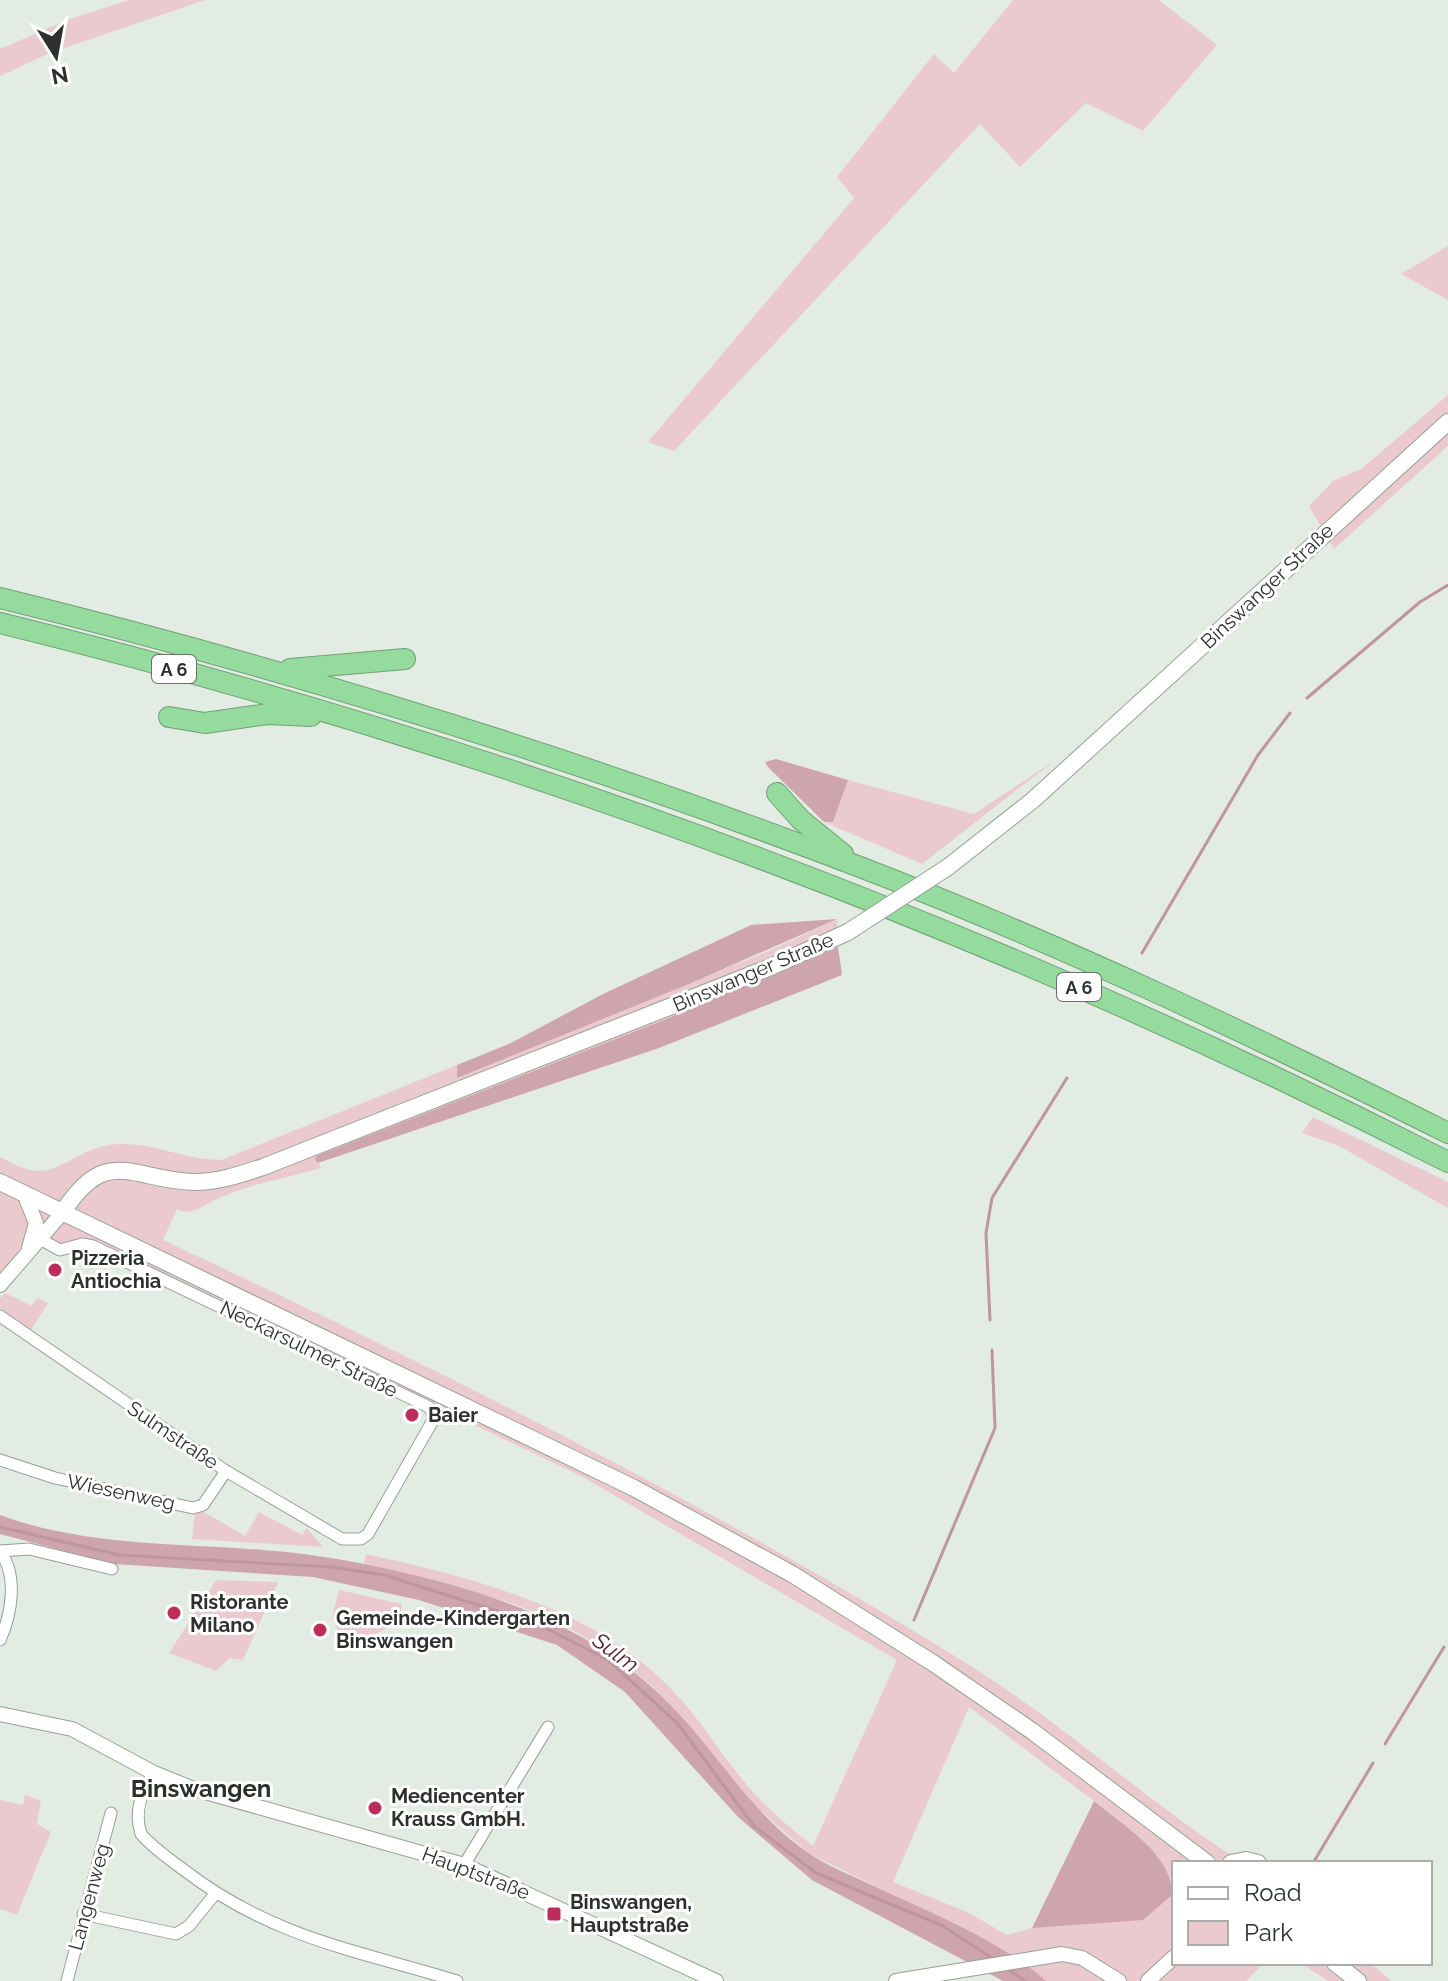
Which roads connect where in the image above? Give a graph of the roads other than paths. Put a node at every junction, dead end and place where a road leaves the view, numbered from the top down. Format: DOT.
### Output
graph roads {
  1 [pos="1448,422"];
  2 [pos="0,598"];
  3 [pos="0,623"];
  4 [pos="405,659"];
  5 [pos="274,669"];
  6 [pos="169,717"];
  7 [pos="347,717"];
  8 [pos="777,793"];
  9 [pos="862,868"];
  10 [pos="1448,1133"];
  11 [pos="1448,1162"];
  12 [pos="0,1182"];
  13 [pos="30,1196"];
  14 [pos="63,1212"];
  15 [pos="40,1239"];
  16 [pos="28,1252"];
  17 [pos="0,1285"];
  18 [pos="0,1316"];
  19 [pos="0,1460"];
  20 [pos="226,1471"];
  21 [pos="352,1540"];
  22 [pos="1,1551"];
  23 [pos="112,1569"];
  24 [pos="0,1640"];
  25 [pos="0,1714"];
  26 [pos="548,1727"];
  27 [pos="154,1773"];
  28 [pos="111,1813"];
  29 [pos="1204,1861"];
  30 [pos="464,1865"];
  31 [pos="215,1894"];
  32 [pos="83,1914"];
  33 [pos="1172,1959"];
  34 [pos="1338,1965"];
  35 [pos="67,1981"];
  36 [pos="457,1981"];
  37 [pos="716,1981"];
  38 [pos="896,1981"];
  39 [pos="1119,1981"];
  40 [pos="1148,1981"];
  41 [pos="1358,1981"];
  1 -- 14 [label="main road, Binswanger Straße, bridge"];
  2 -- 5 [label="highway, A 6"];
  3 -- 7 [label="highway, A 6"];
  4 -- 5 [label="highway"];
  5 -- 9 [label="highway, A 6"];
  6 -- 7 [label="highway"];
  7 -- 11 [label="highway, A 6"];
  8 -- 9 [label="highway"];
  9 -- 10 [label="highway, A 6"];
  12 -- 13 [label="main road"];
  13 -- 14 [label="main road"];
  13 -- 16 [label="street"];
  14 -- 15 [label="street"];
  14 -- 29 [label="main road"];
  15 -- 16 [label="street"];
  15 -- 21 [label="street, Neckarsulmer Straße"];
  16 -- 17 [label="street"];
  18 -- 20 [label="street, Sulmstraße"];
  19 -- 20 [label="street, Wiesenweg"];
  20 -- 21 [label="street, Sulmstraße"];
  22 -- 23 [label="street"];
  22 -- 24 [label="street"];
  25 -- 27 [label="street, Hauptstraße"];
  26 -- 30 [label="street"];
  27 -- 30 [label="street, Hauptstraße"];
  27 -- 31 [label="street"];
  28 -- 32 [label="street, Langenweg"];
  30 -- 37 [label="street, Hauptstraße"];
  31 -- 32 [label="street"];
  31 -- 36 [label="street"];
  32 -- 35 [label="street, Langenweg"];
  33 -- 40 [label="street"];
  34 -- 41 [label="main road"];
  38 -- 39 [label="street"];
}
